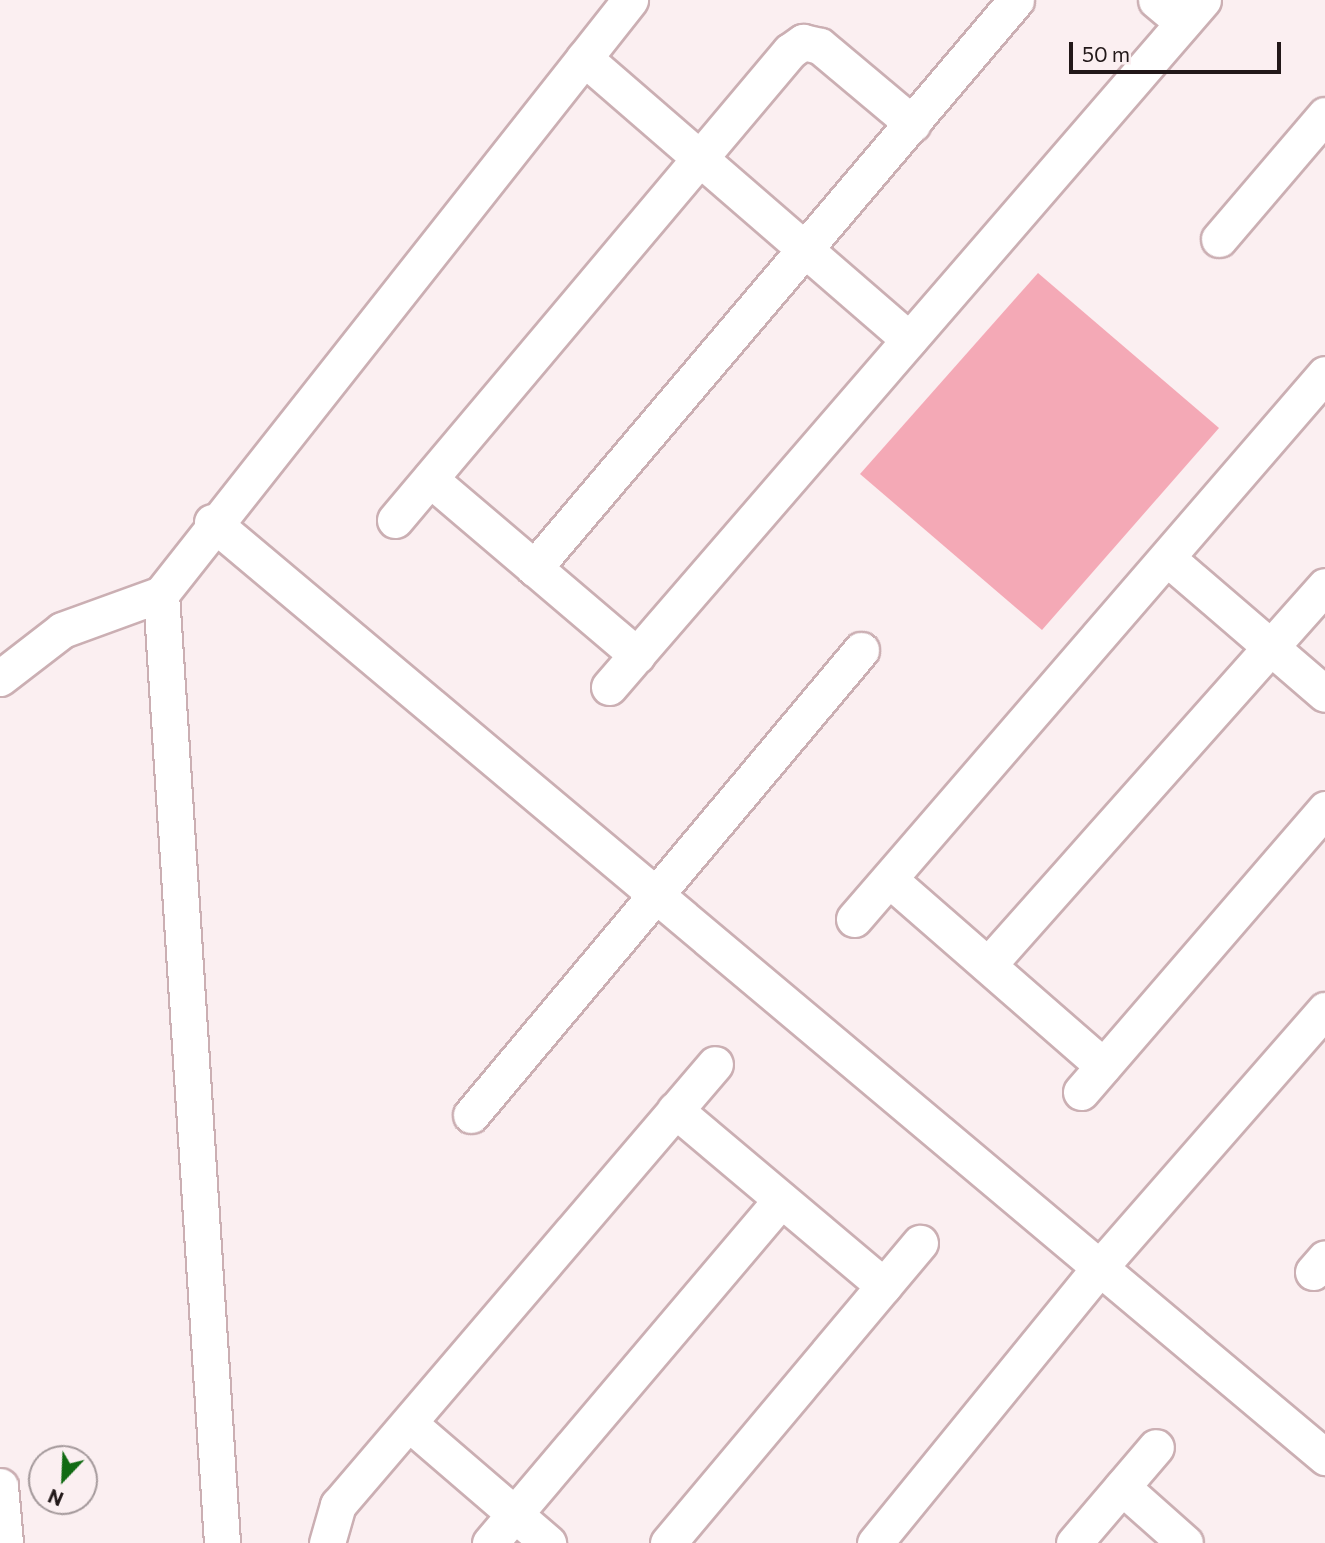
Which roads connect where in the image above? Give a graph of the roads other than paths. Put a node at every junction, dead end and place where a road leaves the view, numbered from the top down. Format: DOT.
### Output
graph roads {
  1 [pos="630,0"];
  2 [pos="1016,0"];
  3 [pos="1156,0"];
  4 [pos="1193,12"];
  5 [pos="584,58"];
  6 [pos="1325,115"];
  7 [pos="913,124"];
  8 [pos="701,159"];
  9 [pos="1219,239"];
  10 [pos="804,248"];
  11 [pos="909,340"];
  12 [pos="1325,374"];
  13 [pos="430,480"];
  14 [pos="395,520"];
  15 [pos="212,522"];
  16 [pos="1167,558"];
  17 [pos="534,568"];
  18 [pos="1325,586"];
  19 [pos="161,594"];
  20 [pos="1271,648"];
  21 [pos="861,650"];
  22 [pos="637,655"];
  23 [pos="0,678"];
  24 [pos="609,687"];
  25 [pos="1325,694"];
  26 [pos="1325,809"];
  27 [pos="890,880"];
  28 [pos="658,894"];
  29 [pos="854,919"];
  30 [pos="988,965"];
  31 [pos="1325,1010"];
  32 [pos="715,1064"];
  33 [pos="1103,1066"];
  34 [pos="1081,1092"];
  35 [pos="675,1110"];
  36 [pos="471,1115"];
  37 [pos="781,1200"];
  38 [pos="920,1243"];
  39 [pos="1099,1268"];
  40 [pos="884,1286"];
  41 [pos="411,1425"];
  42 [pos="1156,1447"];
  43 [pos="1325,1458"];
  44 [pos="0,1486"];
  45 [pos="1122,1487"];
  46 [pos="515,1514"];
  47 [pos="5,1543"];
  48 [pos="222,1543"];
  49 [pos="327,1543"];
  50 [pos="491,1543"];
  51 [pos="548,1543"];
  52 [pos="668,1543"];
  53 [pos="875,1543"];
  54 [pos="1074,1543"];
  55 [pos="1185,1543"];
  1 -- 5 [label="street"];
  2 -- 7 [label="street"];
  3 -- 4 [label="street"];
  4 -- 11 [label="street"];
  5 -- 8 [label="street"];
  5 -- 15 [label="street"];
  6 -- 9 [label="street"];
  7 -- 8 [label="street"];
  7 -- 10 [label="street"];
  8 -- 10 [label="street"];
  8 -- 13 [label="street"];
  10 -- 11 [label="street"];
  10 -- 17 [label="street"];
  11 -- 22 [label="street"];
  12 -- 16 [label="street"];
  13 -- 14 [label="street"];
  13 -- 17 [label="street"];
  15 -- 19 [label="street"];
  15 -- 28 [label="street"];
  16 -- 20 [label="street"];
  16 -- 27 [label="street"];
  17 -- 22 [label="street"];
  18 -- 20 [label="street"];
  19 -- 23 [label="street"];
  19 -- 48 [label="street"];
  20 -- 25 [label="street"];
  20 -- 30 [label="street"];
  21 -- 28 [label="street"];
  22 -- 24 [label="street"];
  26 -- 33 [label="street"];
  27 -- 29 [label="street"];
  27 -- 30 [label="street"];
  28 -- 36 [label="street"];
  28 -- 39 [label="street"];
  30 -- 33 [label="street"];
  31 -- 39 [label="street"];
  32 -- 35 [label="street"];
  33 -- 34 [label="street"];
  35 -- 37 [label="street"];
  35 -- 41 [label="street"];
  37 -- 40 [label="street"];
  37 -- 46 [label="street"];
  38 -- 40 [label="street"];
  39 -- 43 [label="street"];
  39 -- 53 [label="street"];
  40 -- 52 [label="street"];
  41 -- 46 [label="street"];
  41 -- 49 [label="street"];
  42 -- 45 [label="street"];
  44 -- 47 [label="street"];
  45 -- 54 [label="street"];
  45 -- 55 [label="street"];
  46 -- 50 [label="street"];
  46 -- 51 [label="street"];
}
